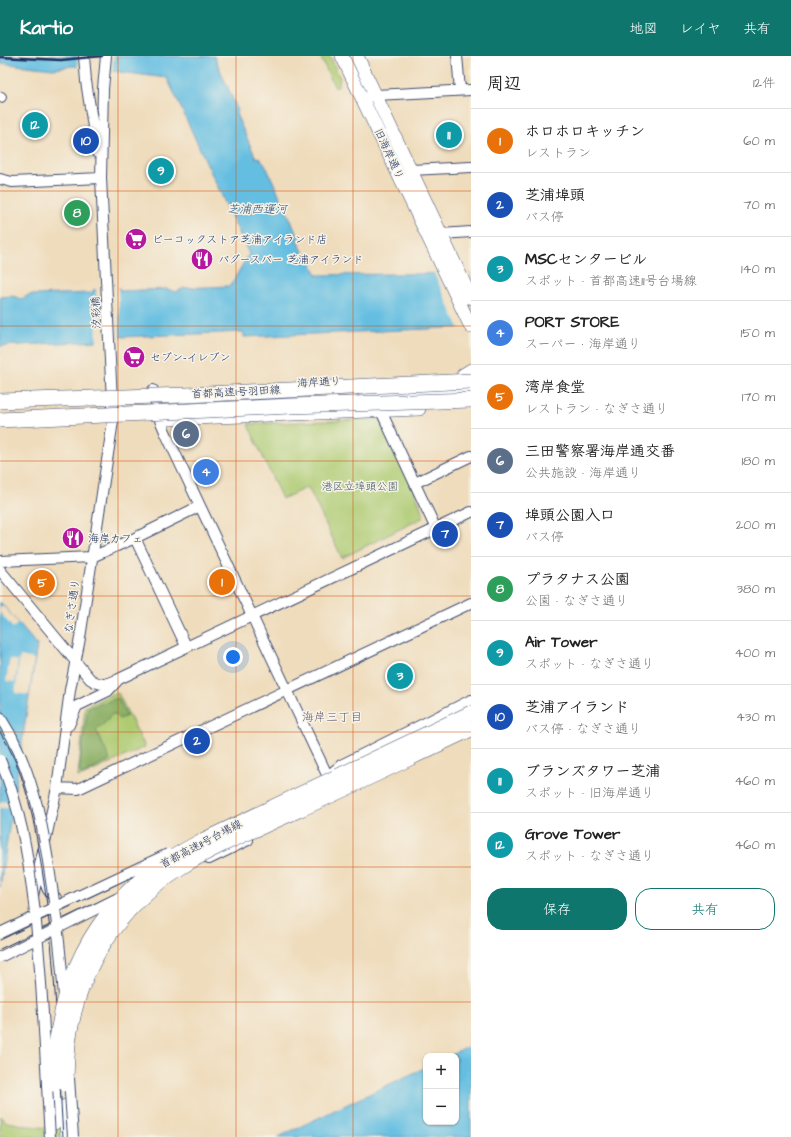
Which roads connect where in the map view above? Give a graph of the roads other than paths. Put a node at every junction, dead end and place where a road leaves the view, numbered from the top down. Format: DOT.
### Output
graph roads {
  1 [pos="84,56"];
  2 [pos="106,56"];
  3 [pos="342,56"];
  4 [pos="357,56"];
  5 [pos="457,56"];
  6 [pos="460,90"];
  7 [pos="471,90"];
  8 [pos="376,95"];
  9 [pos="362,99"];
  10 [pos="471,167"];
  11 [pos="411,170"];
  12 [pos="101,178"];
  13 [pos="0,179"];
  14 [pos="471,232"];
  15 [pos="435,236"];
  16 [pos="471,298"];
  17 [pos="471,327"];
  18 [pos="110,345"];
  19 [pos="469,375"];
  20 [pos="204,388"];
  21 [pos="153,390"];
  22 [pos="471,390"];
  23 [pos="112,391"];
  24 [pos="0,394"];
  25 [pos="471,400"];
  26 [pos="0,401"];
  27 [pos="291,406"];
  28 [pos="471,406"];
  29 [pos="0,410"];
  30 [pos="381,411"];
  31 [pos="0,420"];
  32 [pos="160,420"];
  33 [pos="113,421"];
  34 [pos="0,427"];
  35 [pos="471,456"];
  36 [pos="415,483"];
  37 [pos="200,506"];
  38 [pos="471,512"];
  39 [pos="436,529"];
  40 [pos="135,538"];
  41 [pos="92,557"];
  42 [pos="0,561"];
  43 [pos="0,570"];
  44 [pos="471,603"];
  45 [pos="252,616"];
  46 [pos="186,646"];
  47 [pos="75,662"];
  48 [pos="119,679"];
  49 [pos="287,690"];
  50 [pos="471,700"];
  51 [pos="471,710"];
  52 [pos="471,713"];
  53 [pos="0,718"];
  54 [pos="471,728"];
  55 [pos="471,736"];
  56 [pos="63,740"];
  57 [pos="0,760"];
  58 [pos="328,777"];
  59 [pos="57,788"];
  60 [pos="338,798"];
  61 [pos="40,870"];
  62 [pos="0,933"];
  63 [pos="0,957"];
  64 [pos="59,1084"];
  65 [pos="50,1137"];
  66 [pos="55,1137"];
  67 [pos="68,1137"];
  68 [pos="73,1137"];
  1 -- 12 [label="street"];
  2 -- 12 [label="street"];
  3 -- 9 [label="main road, 旧海岸通り"];
  4 -- 8 [label="main road, 旧海岸通り"];
  5 -- 6 [label="street"];
  6 -- 7 [label="street"];
  6 -- 8 [label="street"];
  8 -- 9 [label="street"];
  8 -- 11 [label="main road, 旧海岸通り"];
  9 -- 15 [label="main road, 旧海岸通り"];
  10 -- 11 [label="street"];
  11 -- 15 [label="main road, 旧海岸通り"];
  12 -- 13 [label="street"];
  12 -- 18 [label="street, 汐彩橋"];
  14 -- 15 [label="street"];
  15 -- 16 [label="main road, 旧海岸通り"];
  15 -- 17 [label="main road, 旧海岸通り"];
  18 -- 23 [label="street, なぎさ通り"];
  19 -- 20 [label="main road, 海岸通り"];
  19 -- 26 [label="highway, 首都高速1号羽田線, bridge"];
  20 -- 21 [label="main road, 海岸通り"];
  20 -- 22 [label="highway"];
  21 -- 23 [label="main road, 海岸通り"];
  21 -- 32 [label="street"];
  23 -- 24 [label="main road, 海岸通り"];
  23 -- 33 [label="street, なぎさ通り"];
  25 -- 27 [label="highway, 首都高速1号羽田線, bridge"];
  27 -- 29 [label="highway, bridge"];
  27 -- 31 [label="highway, 首都高速1号羽田線, bridge"];
  28 -- 30 [label="main road"];
  30 -- 32 [label="main road"];
  30 -- 36 [label="street"];
  32 -- 33 [label="main road"];
  32 -- 37 [label="street"];
  33 -- 34 [label="main road"];
  33 -- 41 [label="street, なぎさ通り"];
  35 -- 36 [label="street"];
  36 -- 39 [label="street"];
  37 -- 40 [label="street"];
  37 -- 45 [label="street"];
  38 -- 39 [label="street"];
  39 -- 45 [label="street"];
  40 -- 41 [label="street"];
  40 -- 46 [label="street"];
  41 -- 42 [label="street"];
  41 -- 47 [label="street, なぎさ通り"];
  43 -- 47 [label="street"];
  44 -- 49 [label="street"];
  45 -- 46 [label="street"];
  45 -- 49 [label="street"];
  46 -- 48 [label="street"];
  47 -- 48 [label="street"];
  47 -- 56 [label="street, なぎさ通り"];
  48 -- 56 [label="street"];
  49 -- 58 [label="street"];
  49 -- 59 [label="street"];
  50 -- 58 [label="street"];
  51 -- 62 [label="street, bridge"];
  52 -- 64 [label="highway, 首都高速11号台場線, bridge"];
  53 -- 68 [label="street, bridge"];
  54 -- 63 [label="street, bridge"];
  54 -- 64 [label="highway, 首都高速11号台場線, bridge"];
  55 -- 60 [label="street, なぎさ通り"];
  56 -- 59 [label="street, なぎさ通り"];
  57 -- 65 [label="street, bridge"];
  58 -- 60 [label="street"];
  58 -- 61 [label="street"];
  59 -- 61 [label="street, なぎさ通り"];
  60 -- 61 [label="street, なぎさ通り"];
  64 -- 66 [label="highway"];
  64 -- 67 [label="highway"];
}
